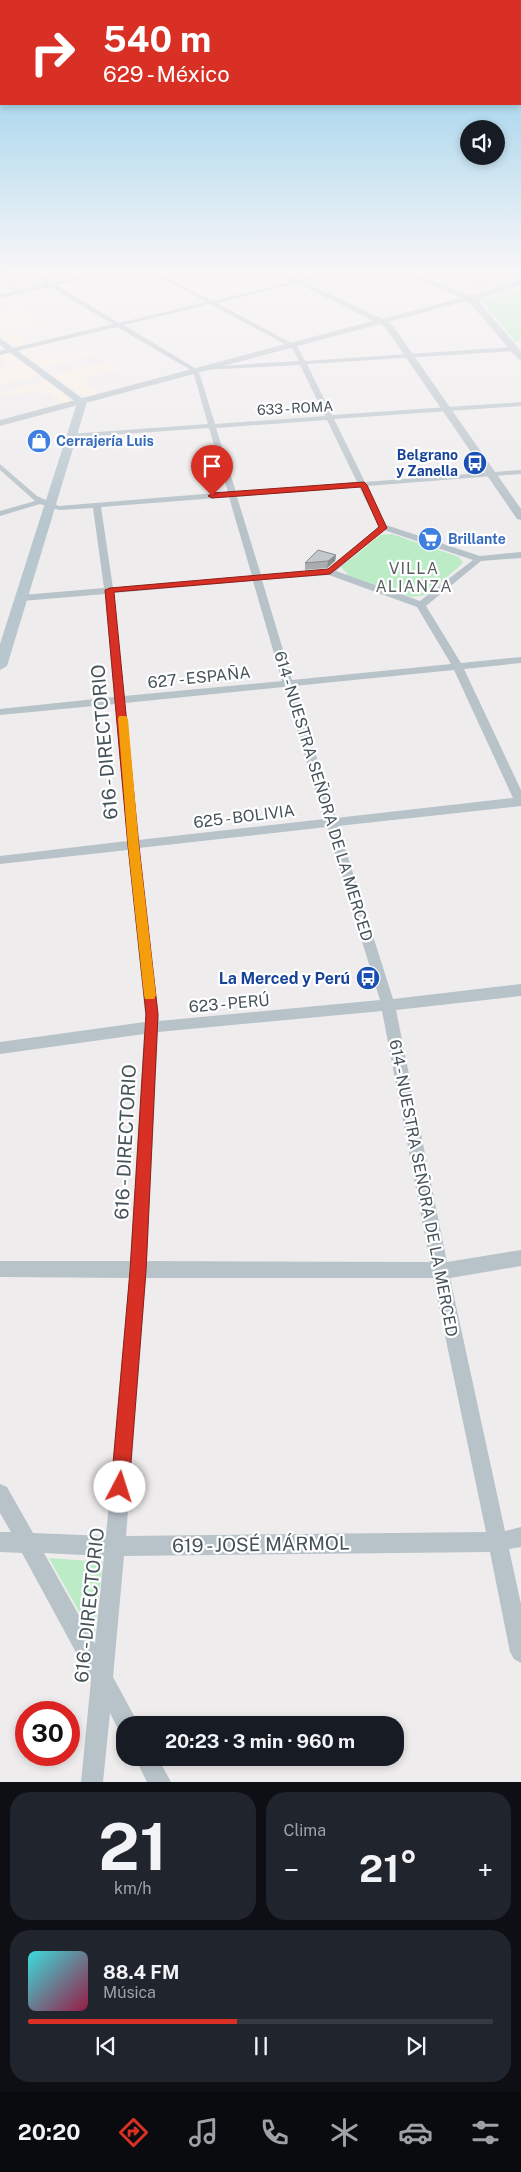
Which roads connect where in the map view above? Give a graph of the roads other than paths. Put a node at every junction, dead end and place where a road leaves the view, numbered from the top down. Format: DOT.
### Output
graph roads {
  1 [pos="19,354"];
  2 [pos="166,354"];
  3 [pos="258,354"];
  4 [pos="298,354"];
  5 [pos="438,354"];
  6 [pos="410,356"];
  7 [pos="303,363"];
  8 [pos="204,368"];
  9 [pos="195,372"];
  10 [pos="82,402"];
  11 [pos="521,404"];
  12 [pos="447,410"];
  13 [pos="332,418"];
  14 [pos="0,423"];
  15 [pos="211,426"];
  16 [pos="70,436"];
  17 [pos="0,466"];
  18 [pos="521,472"];
  19 [pos="492,474"];
  20 [pos="364,485"];
  21 [pos="231,494"];
  22 [pos="45,504"];
  23 [pos="97,505"];
  24 [pos="0,514"];
  25 [pos="521,517"];
  26 [pos="383,528"];
  27 [pos="521,555"];
  28 [pos="480,559"];
  29 [pos="330,572"];
  30 [pos="257,577"];
  31 [pos="110,590"];
  32 [pos="22,598"];
  33 [pos="421,606"];
  34 [pos="2,651"];
  35 [pos="521,660"];
  36 [pos="0,666"];
  37 [pos="458,667"];
  38 [pos="288,683"];
  39 [pos="121,700"];
  40 [pos="0,712"];
  41 [pos="521,802"];
  42 [pos="332,823"];
  43 [pos="133,846"];
  44 [pos="0,860"];
  45 [pos="521,990"];
  46 [pos="388,1006"];
  47 [pos="152,1027"];
  48 [pos="0,1048"];
  49 [pos="521,1258"];
  50 [pos="0,1269"];
  51 [pos="440,1270"];
  52 [pos="138,1271"];
  53 [pos="0,1494"];
  54 [pos="521,1537"];
  55 [pos="25,1541"];
  56 [pos="0,1542"];
  57 [pos="498,1542"];
  58 [pos="115,1546"];
  59 [pos="521,1652"];
  60 [pos="101,1677"];
  61 [pos="123,1716"];
  62 [pos="151,1766"];
  63 [pos="92,1782"];
  64 [pos="160,1782"];
  1 -- 10 [label="main road"];
  2 -- 9 [label="street"];
  3 -- 8 [label="street"];
  4 -- 7 [label="street"];
  5 -- 6 [label="street"];
  6 -- 7 [label="street"];
  6 -- 12 [label="street"];
  7 -- 8 [label="street"];
  7 -- 13 [label="street"];
  8 -- 9 [label="street"];
  9 -- 10 [label="street"];
  9 -- 15 [label="street, 614 - NUESTRA SEÑORA DE LA MERCED"];
  10 -- 14 [label="street"];
  10 -- 16 [label="main road"];
  11 -- 12 [label="street, 633 - ROMA"];
  12 -- 13 [label="street, 633 - ROMA"];
  12 -- 19 [label="street"];
  13 -- 15 [label="street, 633 - ROMA"];
  13 -- 20 [label="street"];
  15 -- 16 [label="street, 633 - ROMA"];
  15 -- 21 [label="street, 614 - NUESTRA SEÑORA DE LA MERCED"];
  16 -- 22 [label="main road"];
  17 -- 22 [label="street"];
  18 -- 19 [label="street"];
  19 -- 20 [label="street"];
  19 -- 25 [label="street"];
  20 -- 21 [label="street"];
  20 -- 26 [label="street"];
  21 -- 23 [label="street"];
  21 -- 30 [label="street, 614 - NUESTRA SEÑORA DE LA MERCED"];
  22 -- 23 [label="street"];
  22 -- 24 [label="street"];
  22 -- 32 [label="main road"];
  23 -- 31 [label="street, 616 - DIRECTORIO"];
  26 -- 28 [label="street"];
  26 -- 29 [label="street"];
  27 -- 28 [label="street"];
  28 -- 33 [label="street"];
  29 -- 30 [label="street"];
  29 -- 33 [label="street"];
  30 -- 31 [label="street"];
  30 -- 38 [label="street, 614 - NUESTRA SEÑORA DE LA MERCED"];
  31 -- 32 [label="street"];
  31 -- 39 [label="street, 616 - DIRECTORIO"];
  32 -- 34 [label="main road"];
  33 -- 37 [label="street"];
  34 -- 36 [label="main road"];
  35 -- 37 [label="street, 627 - ESPAÑA"];
  37 -- 38 [label="street, 627 - ESPAÑA"];
  37 -- 41 [label="street"];
  38 -- 39 [label="street, 627 - ESPAÑA"];
  38 -- 42 [label="street, 614 - NUESTRA SEÑORA DE LA MERCED"];
  39 -- 40 [label="street, 627 - ESPAÑA"];
  39 -- 43 [label="street, 616 - DIRECTORIO"];
  41 -- 42 [label="street, 625 - BOLIVIA"];
  42 -- 43 [label="street, 625 - BOLIVIA"];
  42 -- 46 [label="street, 614 - NUESTRA SEÑORA DE LA MERCED"];
  43 -- 44 [label="street, 625 - BOLIVIA"];
  43 -- 47 [label="street, 616 - DIRECTORIO"];
  45 -- 46 [label="street, 623 - PERÚ"];
  46 -- 47 [label="street, 623 - PERÚ"];
  46 -- 51 [label="street, 614 - NUESTRA SEÑORA DE LA MERCED"];
  47 -- 48 [label="street, 623 - PERÚ"];
  47 -- 52 [label="street, 616 - DIRECTORIO"];
  49 -- 51 [label="street"];
  50 -- 52 [label="street"];
  51 -- 52 [label="street"];
  51 -- 57 [label="street, 614 - NUESTRA SEÑORA DE LA MERCED"];
  52 -- 58 [label="street, 616 - DIRECTORIO"];
  53 -- 55 [label="street"];
  54 -- 57 [label="street, 619 - JOSÉ MÁRMOL"];
  55 -- 56 [label="street, 619 - JOSÉ MÁRMOL"];
  55 -- 58 [label="street, 619 - JOSÉ MÁRMOL"];
  55 -- 60 [label="street"];
  57 -- 58 [label="street, 619 - JOSÉ MÁRMOL"];
  57 -- 59 [label="street, 614 - NUESTRA SEÑORA DE LA MERCED"];
  58 -- 60 [label="street, 616 - DIRECTORIO"];
  60 -- 61 [label="street"];
  60 -- 63 [label="street, 616 - DIRECTORIO"];
  62 -- 64 [label="street"];
}
